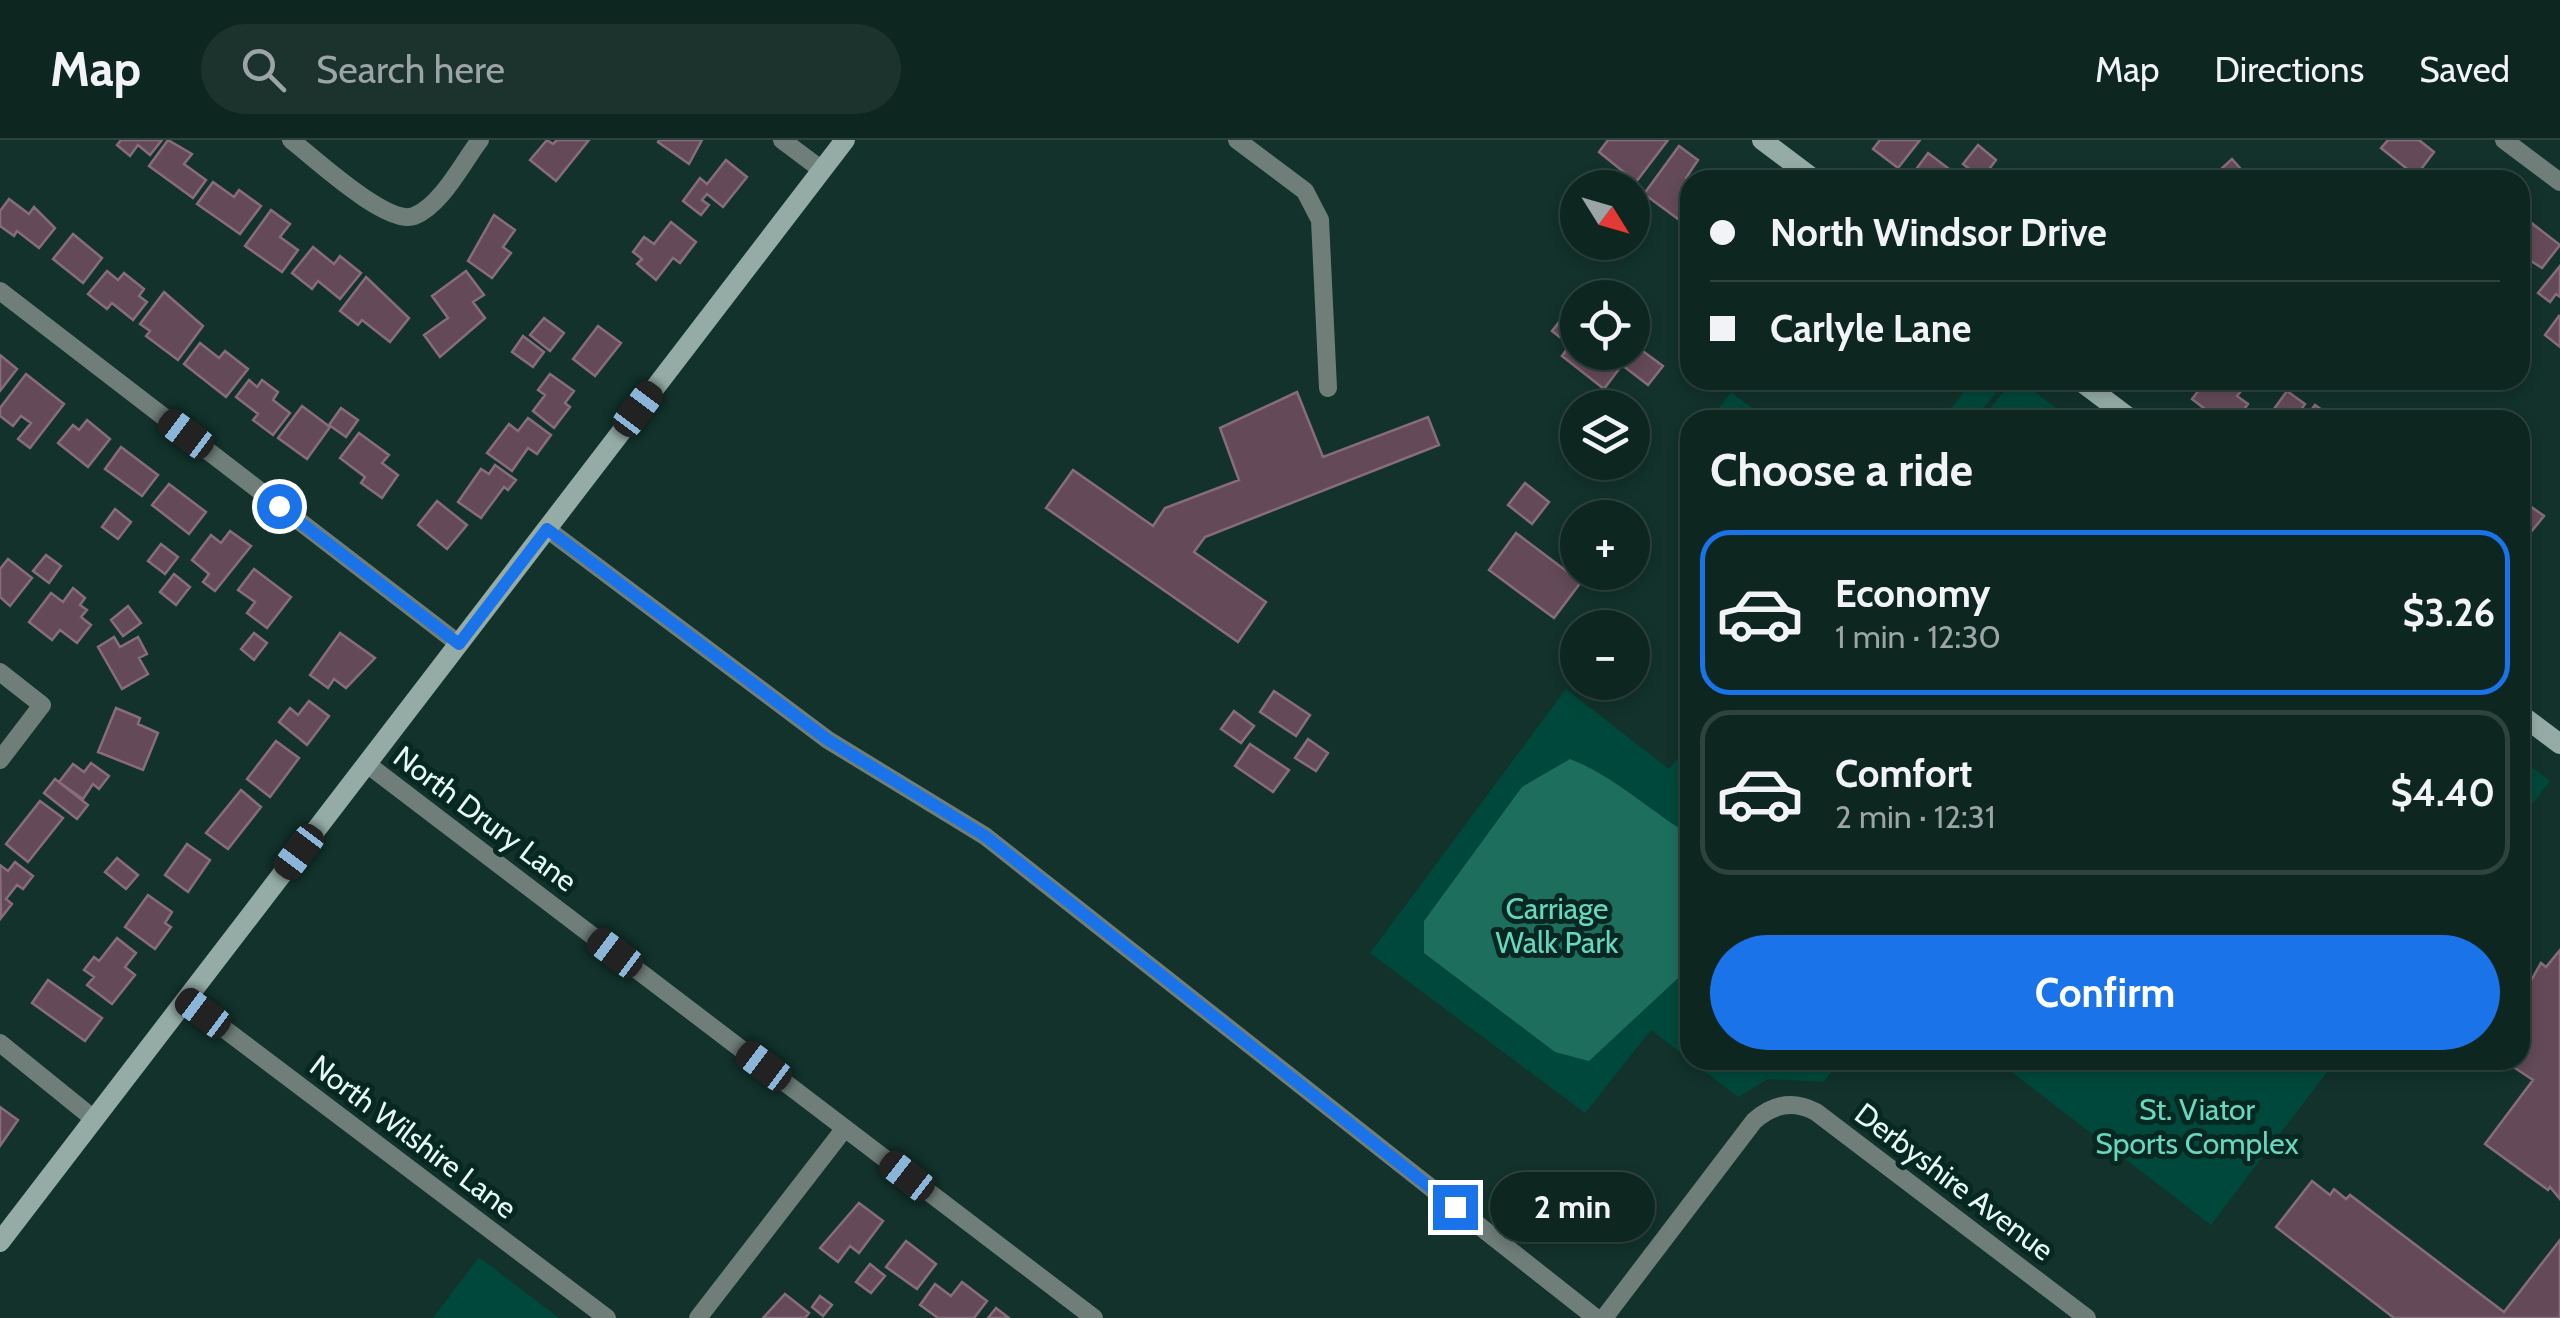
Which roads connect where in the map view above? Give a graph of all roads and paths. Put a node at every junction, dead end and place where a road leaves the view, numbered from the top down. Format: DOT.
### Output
graph roads {
  1 [pos="290,140"];
  2 [pos="480,140"];
  3 [pos="782,140"];
  4 [pos="845,140"];
  5 [pos="1237,140"];
  6 [pos="1762,140"];
  7 [pos="2504,140"];
  8 [pos="822,170"];
  9 [pos="1802,170"];
  10 [pos="2560,182"];
  11 [pos="0,291"];
  12 [pos="1328,388"];
  13 [pos="2092,390"];
  14 [pos="2119,410"];
  15 [pos="547,529"];
  16 [pos="459,644"];
  17 [pos="0,672"];
  18 [pos="2530,722"];
  19 [pos="2560,744"];
  20 [pos="0,760"];
  21 [pos="367,764"];
  22 [pos="186,1000"];
  23 [pos="0,1043"];
  24 [pos="94,1119"];
  25 [pos="845,1128"];
  26 [pos="0,1242"];
  27 [pos="607,1318"];
  28 [pos="698,1318"];
  29 [pos="1094,1318"];
  30 [pos="1596,1318"];
  31 [pos="1604,1318"];
  32 [pos="2087,1318"];
  1 -- 2 [label="street"];
  3 -- 8 [label="street"];
  4 -- 8 [label="main road"];
  5 -- 12 [label="street"];
  6 -- 9 [label="main road"];
  7 -- 10 [label="street"];
  8 -- 15 [label="main road"];
  11 -- 16 [label="street"];
  13 -- 14 [label="main road"];
  15 -- 16 [label="main road"];
  15 -- 30 [label="street"];
  16 -- 21 [label="main road"];
  17 -- 20 [label="street"];
  18 -- 19 [label="main road"];
  21 -- 22 [label="main road"];
  21 -- 25 [label="street, North Drury Lane"];
  22 -- 24 [label="main road"];
  22 -- 27 [label="street, North Wilshire Lane"];
  23 -- 24 [label="street"];
  24 -- 26 [label="main road"];
  25 -- 28 [label="street"];
  25 -- 29 [label="street, North Drury Lane"];
  31 -- 32 [label="street, Derbyshire Avenue"];
}
